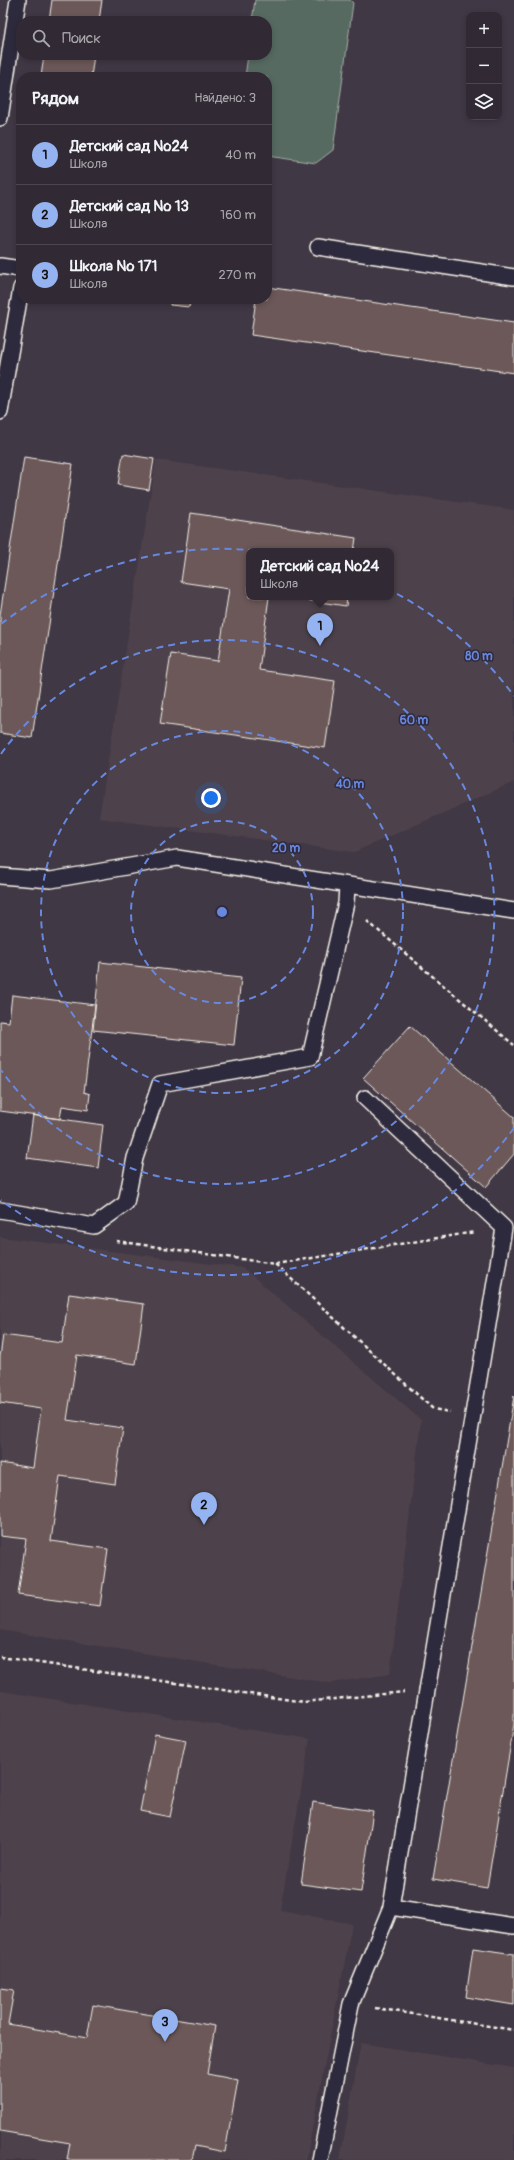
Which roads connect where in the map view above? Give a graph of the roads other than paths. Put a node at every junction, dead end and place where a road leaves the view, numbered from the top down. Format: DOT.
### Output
graph roads {
  1 [pos="18,0"];
  2 [pos="0,118"];
  3 [pos="318,247"];
  4 [pos="0,266"];
  5 [pos="16,268"];
  6 [pos="514,277"];
  7 [pos="18,304"];
  8 [pos="0,412"];
  9 [pos="0,876"];
  10 [pos="348,886"];
  11 [pos="514,911"];
  12 [pos="365,1098"];
  13 [pos="0,1210"];
  14 [pos="390,1907"];
  15 [pos="514,1926"];
  16 [pos="320,2160"];
  1 -- 2 [label="lane"];
  3 -- 6 [label="lane"];
  4 -- 5 [label="lane"];
  7 -- 8 [label="lane"];
  9 -- 10 [label="lane"];
  10 -- 11 [label="lane"];
  10 -- 13 [label="lane"];
  12 -- 14 [label="lane"];
  14 -- 15 [label="lane"];
  14 -- 16 [label="lane"];
}
